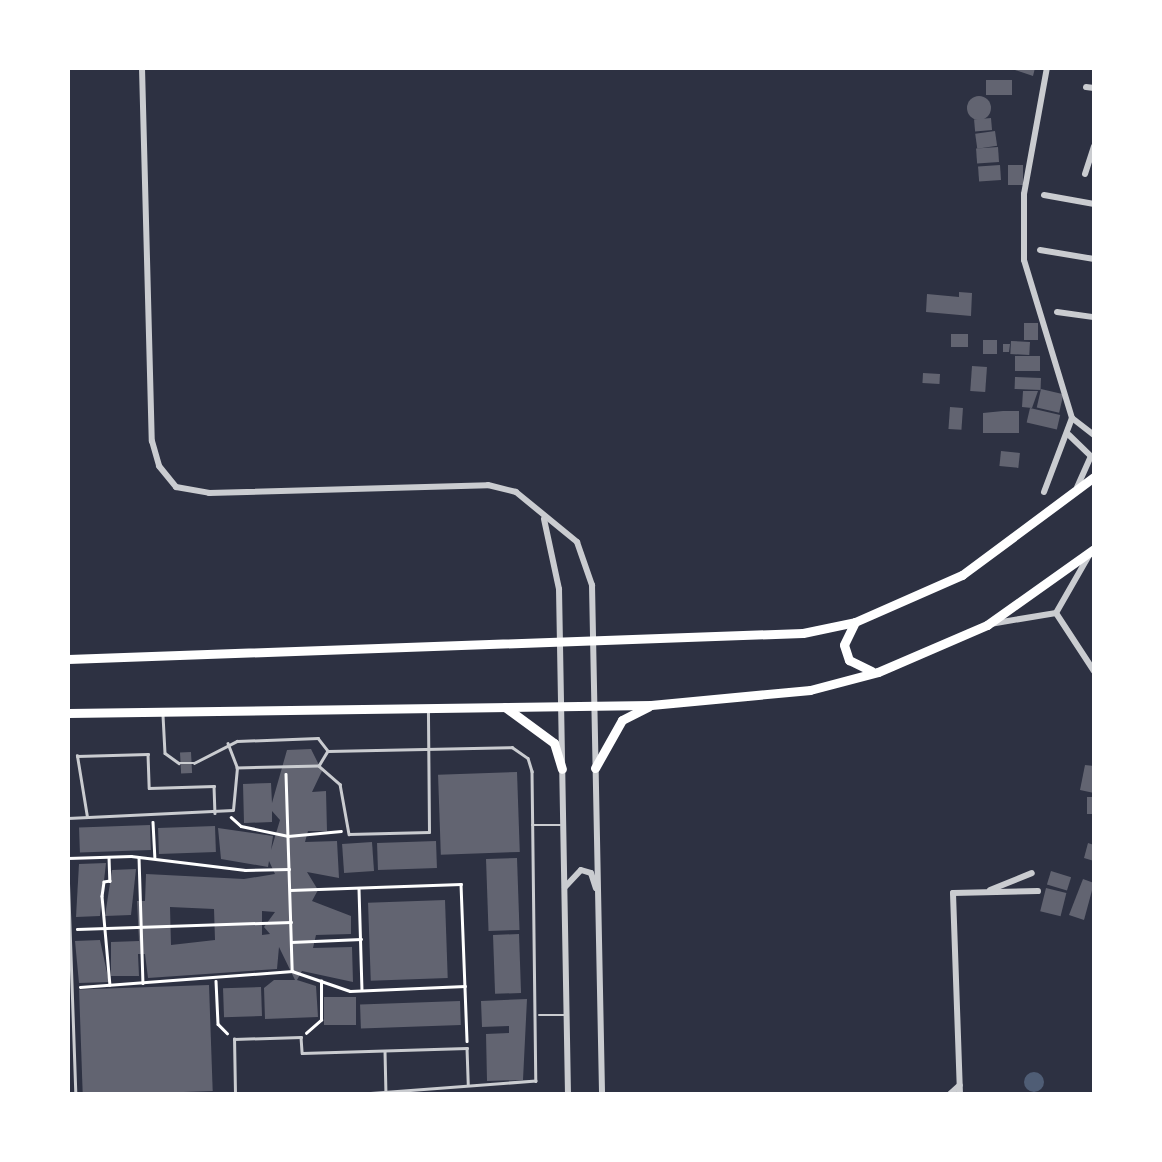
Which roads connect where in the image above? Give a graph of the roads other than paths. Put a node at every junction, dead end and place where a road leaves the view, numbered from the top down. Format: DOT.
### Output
graph roads {
  1 [pos="142,68"];
  2 [pos="1047,68"];
  3 [pos="1086,87"];
  4 [pos="1094,88"];
  5 [pos="1094,146"];
  6 [pos="1085,174"];
  7 [pos="1044,195"];
  8 [pos="1094,205"];
  9 [pos="1040,250"];
  10 [pos="1094,260"];
  11 [pos="1057,312"];
  12 [pos="1094,317"];
  13 [pos="1072,418"];
  14 [pos="1069,435"];
  15 [pos="1094,435"];
  16 [pos="1094,477"];
  17 [pos="1044,492"];
  18 [pos="1070,498"];
  19 [pos="544,519"];
  20 [pos="1093,549"];
  21 [pos="1056,613"];
  22 [pos="855,622"];
  23 [pos="987,625"];
  24 [pos="593,643"];
  25 [pos="560,644"];
  26 [pos="68,659"];
  27 [pos="1094,671"];
  28 [pos="878,672"];
  29 [pos="562,705"];
  30 [pos="595,705"];
  31 [pos="651,705"];
  32 [pos="503,706"];
  33 [pos="428,707"];
  34 [pos="163,711"];
  35 [pos="68,713"];
  36 [pos="228,744"];
  37 [pos="428,748"];
  38 [pos="328,751"];
  39 [pos="319,766"];
  40 [pos="237,768"];
  41 [pos="595,768"];
  42 [pos="562,769"];
  43 [pos="215,813"];
  44 [pos="88,817"];
  45 [pos="68,818"];
  46 [pos="532,825"];
  47 [pos="562,825"];
  48 [pos="68,869"];
  49 [pos="1032,873"];
  50 [pos="1038,891"];
  51 [pos="985,892"];
  52 [pos="598,895"];
  53 [pos="562,896"];
  54 [pos="540,1015"];
  55 [pos="566,1015"];
  56 [pos="385,1051"];
  57 [pos="960,1085"];
  58 [pos="468,1086"];
  59 [pos="386,1088"];
  60 [pos="76,1094"];
  61 [pos="235,1094"];
  62 [pos="364,1094"];
  63 [pos="386,1094"];
  64 [pos="568,1094"];
  65 [pos="602,1094"];
  66 [pos="950,1094"];
  67 [pos="960,1094"];
  1 -- 19 [label="street"];
  2 -- 13 [label="street"];
  3 -- 4 [label="street"];
  5 -- 6 [label="street"];
  7 -- 8 [label="street"];
  9 -- 10 [label="street"];
  11 -- 12 [label="street"];
  13 -- 14 [label="street"];
  13 -- 15 [label="street"];
  14 -- 17 [label="street"];
  14 -- 18 [label="street"];
  16 -- 18 [label="main road"];
  18 -- 22 [label="main road"];
  19 -- 24 [label="street"];
  19 -- 25 [label="street"];
  20 -- 21 [label="street"];
  20 -- 23 [label="main road"];
  21 -- 23 [label="street"];
  21 -- 27 [label="street"];
  22 -- 24 [label="main road"];
  22 -- 28 [label="main road"];
  23 -- 28 [label="main road"];
  24 -- 25 [label="main road"];
  24 -- 30 [label="street"];
  25 -- 26 [label="main road"];
  25 -- 29 [label="street"];
  28 -- 31 [label="main road"];
  29 -- 30 [label="main road"];
  29 -- 32 [label="main road"];
  29 -- 42 [label="street"];
  30 -- 31 [label="main road"];
  30 -- 41 [label="street"];
  31 -- 41 [label="main road"];
  32 -- 33 [label="main road"];
  32 -- 42 [label="main road"];
  33 -- 34 [label="main road"];
  33 -- 37 [label="lane"];
  34 -- 35 [label="main road"];
  34 -- 36 [label="lane"];
  36 -- 38 [label="lane"];
  36 -- 40 [label="lane"];
  37 -- 38 [label="lane"];
  37 -- 39 [label="lane"];
  37 -- 46 [label="lane"];
  38 -- 39 [label="lane"];
  39 -- 40 [label="lane"];
  40 -- 43 [label="lane"];
  41 -- 52 [label="street"];
  42 -- 47 [label="street"];
  43 -- 44 [label="lane"];
  43 -- 44 [label="lane"];
  44 -- 45 [label="lane"];
  46 -- 47 [label="lane"];
  46 -- 54 [label="lane"];
  47 -- 53 [label="street"];
  48 -- 60 [label="lane"];
  49 -- 51 [label="street"];
  50 -- 51 [label="street"];
  51 -- 57 [label="street"];
  52 -- 53 [label="street"];
  52 -- 65 [label="street"];
  53 -- 55 [label="street"];
  54 -- 55 [label="lane"];
  54 -- 58 [label="lane"];
  55 -- 64 [label="street"];
  56 -- 58 [label="lane"];
  56 -- 59 [label="lane"];
  56 -- 61 [label="lane"];
  57 -- 66 [label="street"];
  57 -- 67 [label="street"];
  58 -- 59 [label="lane"];
  59 -- 62 [label="lane"];
  59 -- 63 [label="lane"];
}
